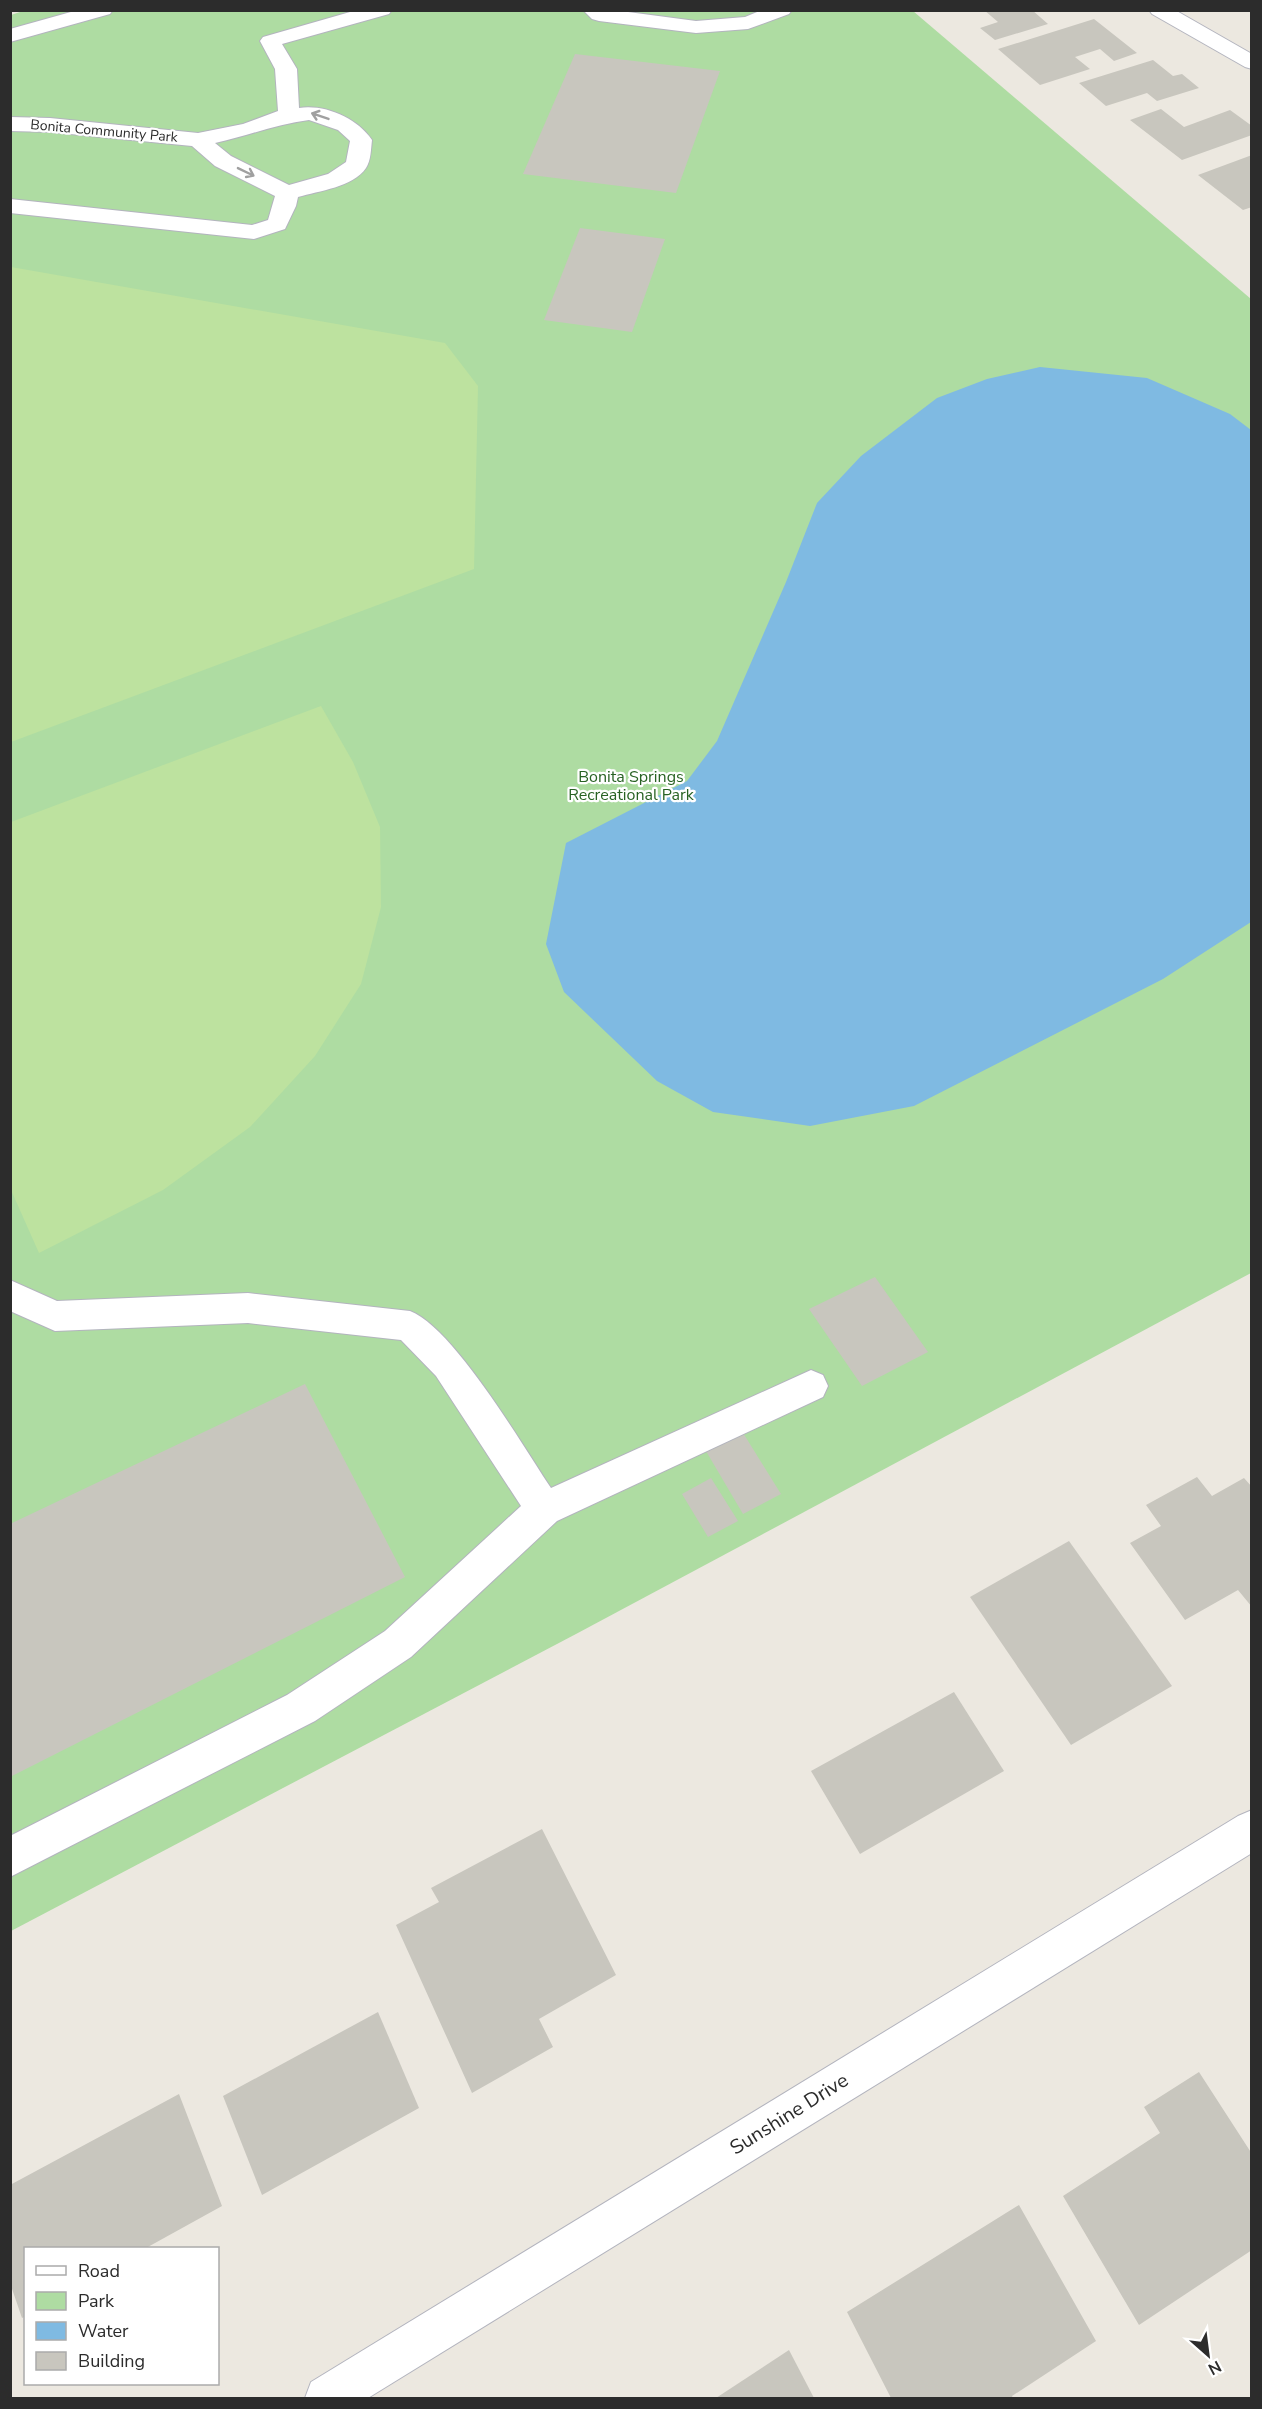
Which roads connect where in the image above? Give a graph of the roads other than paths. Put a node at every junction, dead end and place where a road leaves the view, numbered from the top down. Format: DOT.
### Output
graph roads {
  1 [pos="103,10"];
  2 [pos="382,10"];
  3 [pos="593,10"];
  4 [pos="782,10"];
  5 [pos="1159,10"];
  6 [pos="10,36"];
  7 [pos="1251,63"];
  8 [pos="289,116"];
  9 [pos="10,123"];
  10 [pos="198,140"];
  11 [pos="287,192"];
  12 [pos="10,206"];
  13 [pos="10,1295"];
  14 [pos="811,1386"];
  15 [pos="544,1509"];
  16 [pos="1251,1830"];
  17 [pos="10,1857"];
  18 [pos="327,2398"];
  1 -- 6 [label="street"];
  2 -- 8 [label="street"];
  3 -- 4 [label="street"];
  5 -- 7 [label="street"];
  8 -- 10 [label="street, Bonita Community Park"];
  11 -- 8 [label="street, Bonita Community Park, one-way"];
  9 -- 10 [label="street, Bonita Community Park"];
  10 -- 11 [label="street, one-way"];
  11 -- 12 [label="street"];
  13 -- 15 [label="street"];
  14 -- 15 [label="street"];
  15 -- 17 [label="street"];
  16 -- 18 [label="street, Sunshine Drive"];
}
